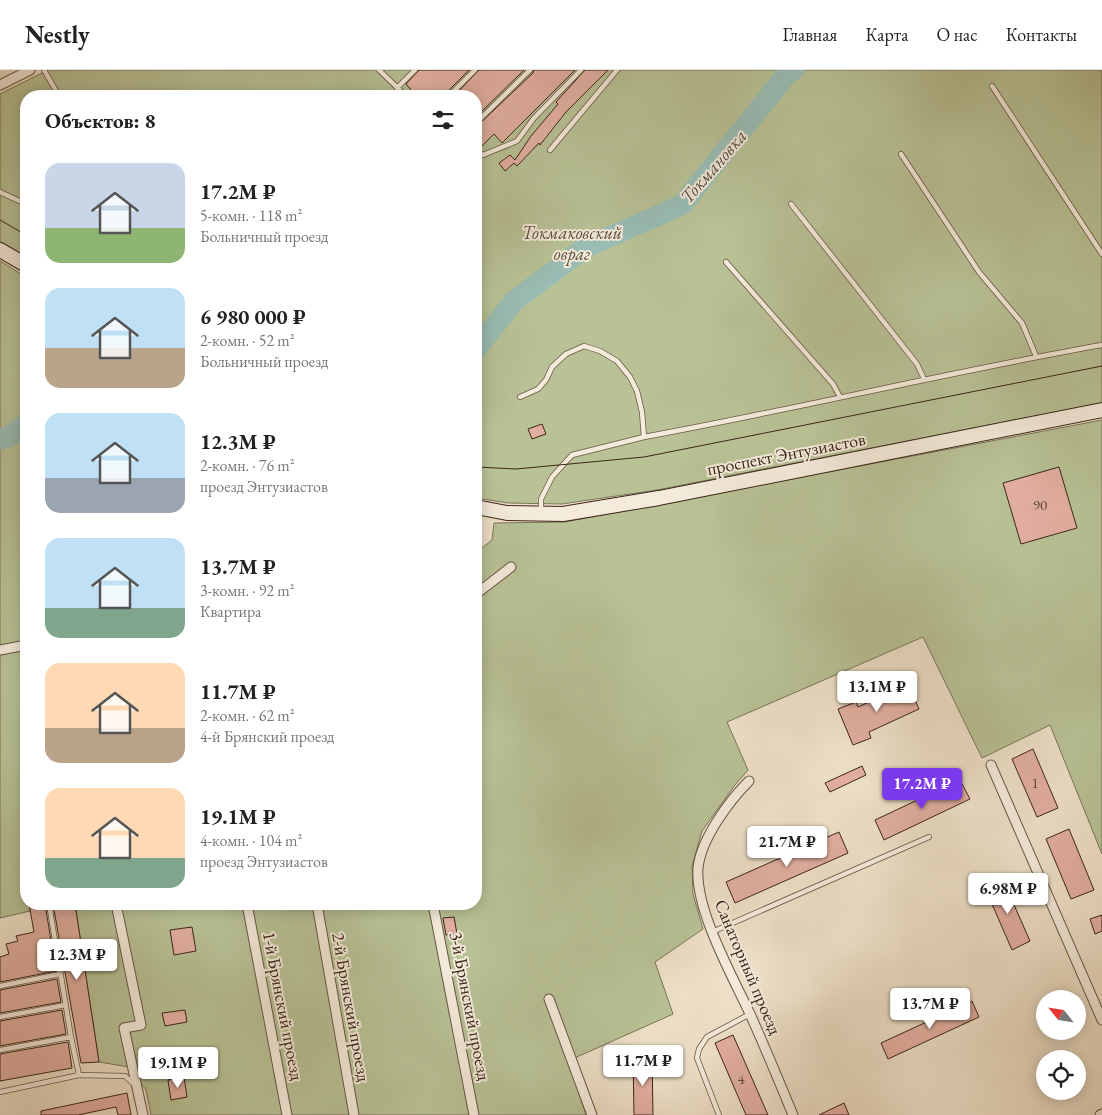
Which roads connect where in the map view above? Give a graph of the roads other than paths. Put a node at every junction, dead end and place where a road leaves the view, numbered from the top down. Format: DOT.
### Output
graph roads {
  1 [pos="30,70"];
  2 [pos="44,70"];
  3 [pos="379,70"];
  4 [pos="415,70"];
  5 [pos="475,70"];
  6 [pos="530,70"];
  7 [pos="582,70"];
  8 [pos="617,70"];
  9 [pos="0,85"];
  10 [pos="992,86"];
  11 [pos="397,88"];
  12 [pos="56,90"];
  13 [pos="399,90"];
  14 [pos="455,90"];
  15 [pos="482,117"];
  16 [pos="550,150"];
  17 [pos="901,154"];
  18 [pos="482,155"];
  19 [pos="0,192"];
  20 [pos="20,201"];
  21 [pos="791,204"];
  22 [pos="0,250"];
  23 [pos="1102,254"];
  24 [pos="20,262"];
  25 [pos="726,262"];
  26 [pos="1102,345"];
  27 [pos="1036,356"];
  28 [pos="924,379"];
  29 [pos="520,397"];
  30 [pos="840,397"];
  31 [pos="1102,410"];
  32 [pos="644,437"];
  33 [pos="482,508"];
  34 [pos="541,514"];
  35 [pos="511,567"];
  36 [pos="482,589"];
  37 [pos="20,646"];
  38 [pos="0,650"];
  39 [pos="992,765"];
  40 [pos="749,781"];
  41 [pos="929,837"];
  42 [pos="50,910"];
  43 [pos="117,910"];
  44 [pos="248,910"];
  45 [pos="318,910"];
  46 [pos="434,910"];
  47 [pos="712,932"];
  48 [pos="60,974"];
  49 [pos="0,986"];
  50 [pos="549,998"];
  51 [pos="66,1005"];
  52 [pos="750,1014"];
  53 [pos="0,1017"];
  54 [pos="1102,1020"];
  55 [pos="71,1037"];
  56 [pos="0,1050"];
  57 [pos="79,1075"];
  58 [pos="138,1088"];
  59 [pos="0,1092"];
  60 [pos="143,1115"];
  61 [pos="287,1115"];
  62 [pos="354,1115"];
  63 [pos="474,1115"];
  64 [pos="592,1115"];
  65 [pos="719,1115"];
  66 [pos="793,1115"];
  1 -- 9 [label="street"];
  2 -- 12 [label="lane"];
  3 -- 11 [label="lane"];
  4 -- 11 [label="lane"];
  5 -- 14 [label="lane"];
  6 -- 15 [label="lane"];
  7 -- 18 [label="lane"];
  8 -- 16 [label="lane"];
  10 -- 23 [label="lane"];
  11 -- 13 [label="lane"];
  17 -- 27 [label="lane"];
  19 -- 20 [label="lane"];
  21 -- 28 [label="lane"];
  22 -- 24 [label="street"];
  25 -- 30 [label="lane"];
  26 -- 27 [label="lane"];
  27 -- 28 [label="lane"];
  28 -- 30 [label="lane"];
  29 -- 32 [label="lane"];
  30 -- 32 [label="lane"];
  31 -- 34 [label="street, проспект Энтузиастов"];
  32 -- 34 [label="lane"];
  33 -- 34 [label="street, проспект Энтузиастов"];
  35 -- 36 [label="street"];
  37 -- 38 [label="street"];
  39 -- 54 [label="street"];
  40 -- 47 [label="street, Санаторный проезд"];
  41 -- 47 [label="lane"];
  42 -- 48 [label="lane"];
  43 -- 58 [label="street"];
  44 -- 61 [label="street, 1-й Брянский проезд"];
  45 -- 62 [label="street, 2-й Брянский проезд"];
  46 -- 63 [label="street, 3-й Брянский проезд"];
  47 -- 52 [label="street, Санаторный проезд"];
  48 -- 49 [label="lane"];
  48 -- 51 [label="lane"];
  50 -- 64 [label="street"];
  51 -- 53 [label="lane"];
  51 -- 55 [label="lane"];
  52 -- 65 [label="lane"];
  52 -- 66 [label="street, Санаторный проезд"];
  55 -- 56 [label="lane"];
  55 -- 57 [label="lane"];
  57 -- 58 [label="lane"];
  57 -- 59 [label="lane"];
  58 -- 60 [label="street"];
}
